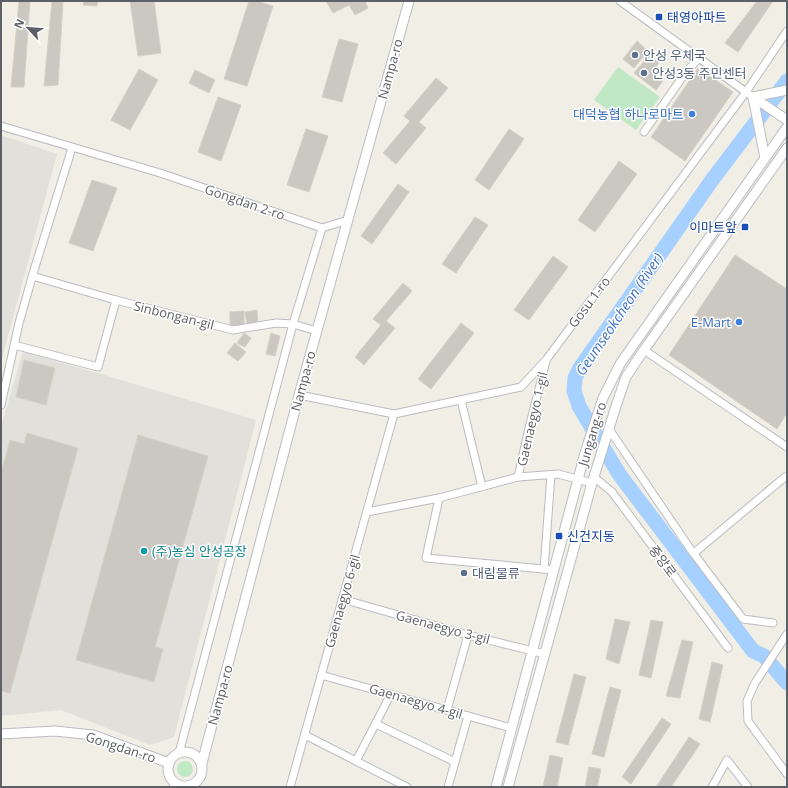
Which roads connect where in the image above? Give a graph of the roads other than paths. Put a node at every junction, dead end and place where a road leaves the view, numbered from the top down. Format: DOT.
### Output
graph roads {
  1 [pos="409,1"];
  2 [pos="620,1"];
  3 [pos="787,31"];
  4 [pos="699,58"];
  5 [pos="787,90"];
  6 [pos="749,95"];
  7 [pos="784,118"];
  8 [pos="1,126"];
  9 [pos="787,127"];
  10 [pos="644,132"];
  11 [pos="72,148"];
  12 [pos="787,148"];
  13 [pos="765,158"];
  14 [pos="787,163"];
  15 [pos="776,164"];
  16 [pos="348,220"];
  17 [pos="322,228"];
  18 [pos="32,276"];
  19 [pos="116,300"];
  20 [pos="293,324"];
  21 [pos="317,331"];
  22 [pos="14,345"];
  23 [pos="644,350"];
  24 [pos="546,360"];
  25 [pos="299,395"];
  26 [pos="461,400"];
  27 [pos="1,405"];
  28 [pos="394,414"];
  29 [pos="609,429"];
  30 [pos="787,447"];
  31 [pos="550,475"];
  32 [pos="518,478"];
  33 [pos="785,478"];
  34 [pos="579,480"];
  35 [pos="593,480"];
  36 [pos="482,487"];
  37 [pos="439,498"];
  38 [pos="367,512"];
  39 [pos="694,553"];
  40 [pos="544,569"];
  41 [pos="554,570"];
  42 [pos="342,599"];
  43 [pos="773,623"];
  44 [pos="468,635"];
  45 [pos="786,636"];
  46 [pos="728,648"];
  47 [pos="532,651"];
  48 [pos="545,654"];
  49 [pos="321,675"];
  50 [pos="391,694"];
  51 [pos="447,710"];
  52 [pos="468,716"];
  53 [pos="376,724"];
  54 [pos="511,728"];
  55 [pos="1,734"];
  56 [pos="305,735"];
  57 [pos="179,753"];
  58 [pos="356,761"];
  59 [pos="455,762"];
  60 [pos="169,763"];
  61 [pos="202,763"];
  62 [pos="787,774"];
  63 [pos="174,785"];
  64 [pos="198,786"];
  65 [pos="290,787"];
  66 [pos="407,787"];
  67 [pos="448,787"];
  68 [pos="496,787"];
  69 [pos="508,787"];
  70 [pos="712,787"];
  71 [pos="748,787"];
  1 -- 16 [label="main road, Nampa-ro"];
  2 -- 4 [label="street"];
  3 -- 6 [label="street, Gosu 1-ro"];
  4 -- 6 [label="street"];
  4 -- 10 [label="street"];
  5 -- 6 [label="main road"];
  6 -- 7 [label="main road"];
  6 -- 13 [label="main road"];
  6 -- 24 [label="street, Gosu 1-ro"];
  8 -- 11 [label="street, Gongdan 2-ro"];
  9 -- 13 [label="main road, Jungang-ro"];
  11 -- 17 [label="street, Gongdan 2-ro"];
  11 -- 18 [label="street"];
  12 -- 15 [label="main road, Jungang-ro"];
  13 -- 34 [label="main road, Jungang-ro"];
  14 -- 15 [label="main road"];
  15 -- 23 [label="main road, Jungang-ro"];
  16 -- 17 [label="street"];
  16 -- 21 [label="main road, Nampa-ro"];
  17 -- 20 [label="street"];
  18 -- 19 [label="street, Sinbongan-gil"];
  18 -- 22 [label="street"];
  19 -- 20 [label="street, Sinbongan-gil"];
  19 -- 22 [label="street"];
  20 -- 21 [label="street, Sinbongan-gil"];
  20 -- 57 [label="street"];
  21 -- 25 [label="main road, Nampa-ro"];
  22 -- 27 [label="street"];
  23 -- 29 [label="main road, Jungang-ro"];
  23 -- 30 [label="street"];
  24 -- 26 [label="street, Gosu 1-ro"];
  24 -- 32 [label="street, Gaenaegyo 1-gil"];
  25 -- 28 [label="street, Gosu 1-ro"];
  25 -- 61 [label="main road, Nampa-ro"];
  26 -- 28 [label="street, Gosu 1-ro"];
  26 -- 36 [label="street"];
  28 -- 38 [label="street, Gaenaegyo 6-gil"];
  29 -- 35 [label="main road, Jungang-ro"];
  29 -- 39 [label="street"];
  31 -- 32 [label="street, Gaenaegyo 1-gil"];
  31 -- 34 [label="street, Gaenaegyo 1-gil"];
  31 -- 40 [label="street"];
  32 -- 36 [label="street, Gaenaegyo 1-gil"];
  33 -- 39 [label="street"];
  34 -- 35 [label="street, Gaenaegyo 1-gil"];
  34 -- 41 [label="main road, Jungang-ro"];
  35 -- 46 [label="street, 중앙로"];
  35 -- 48 [label="main road, Jungang-ro"];
  36 -- 37 [label="street, Gaenaegyo 1-gil"];
  37 -- 38 [label="street, Gaenaegyo 1-gil"];
  37 -- 40 [label="street"];
  38 -- 42 [label="street, Gaenaegyo 6-gil"];
  39 -- 43 [label="street"];
  40 -- 41 [label="street"];
  41 -- 47 [label="main road, Jungang-ro"];
  42 -- 44 [label="street, Gaenaegyo 3-gil"];
  42 -- 49 [label="street, Gaenaegyo 6-gil"];
  44 -- 47 [label="street, Gaenaegyo 3-gil"];
  44 -- 51 [label="street"];
  45 -- 62 [label="street"];
  47 -- 48 [label="street, Gaenaegyo 3-gil"];
  47 -- 54 [label="main road, Jungang-ro"];
  48 -- 69 [label="main road, Jungang-ro"];
  49 -- 50 [label="street, Gaenaegyo 4-gil"];
  49 -- 56 [label="street, Gaenaegyo 6-gil"];
  50 -- 51 [label="street, Gaenaegyo 4-gil"];
  50 -- 53 [label="street"];
  51 -- 52 [label="street, Gaenaegyo 4-gil"];
  52 -- 54 [label="street, Gaenaegyo 4-gil"];
  52 -- 59 [label="street"];
  53 -- 58 [label="street"];
  53 -- 59 [label="street"];
  54 -- 68 [label="main road, Jungang-ro"];
  55 -- 60 [label="main road, Gongdan-ro"];
  56 -- 58 [label="street"];
  56 -- 65 [label="street, Gaenaegyo 6-gil"];
  57 -- 60 [label="main road"];
  57 -- 61 [label="main road"];
  58 -- 66 [label="street"];
  59 -- 67 [label="street"];
  60 -- 63 [label="main road"];
  61 -- 64 [label="main road"];
  63 -- 64 [label="main road"];
  70 -- 71 [label="street"];
}
